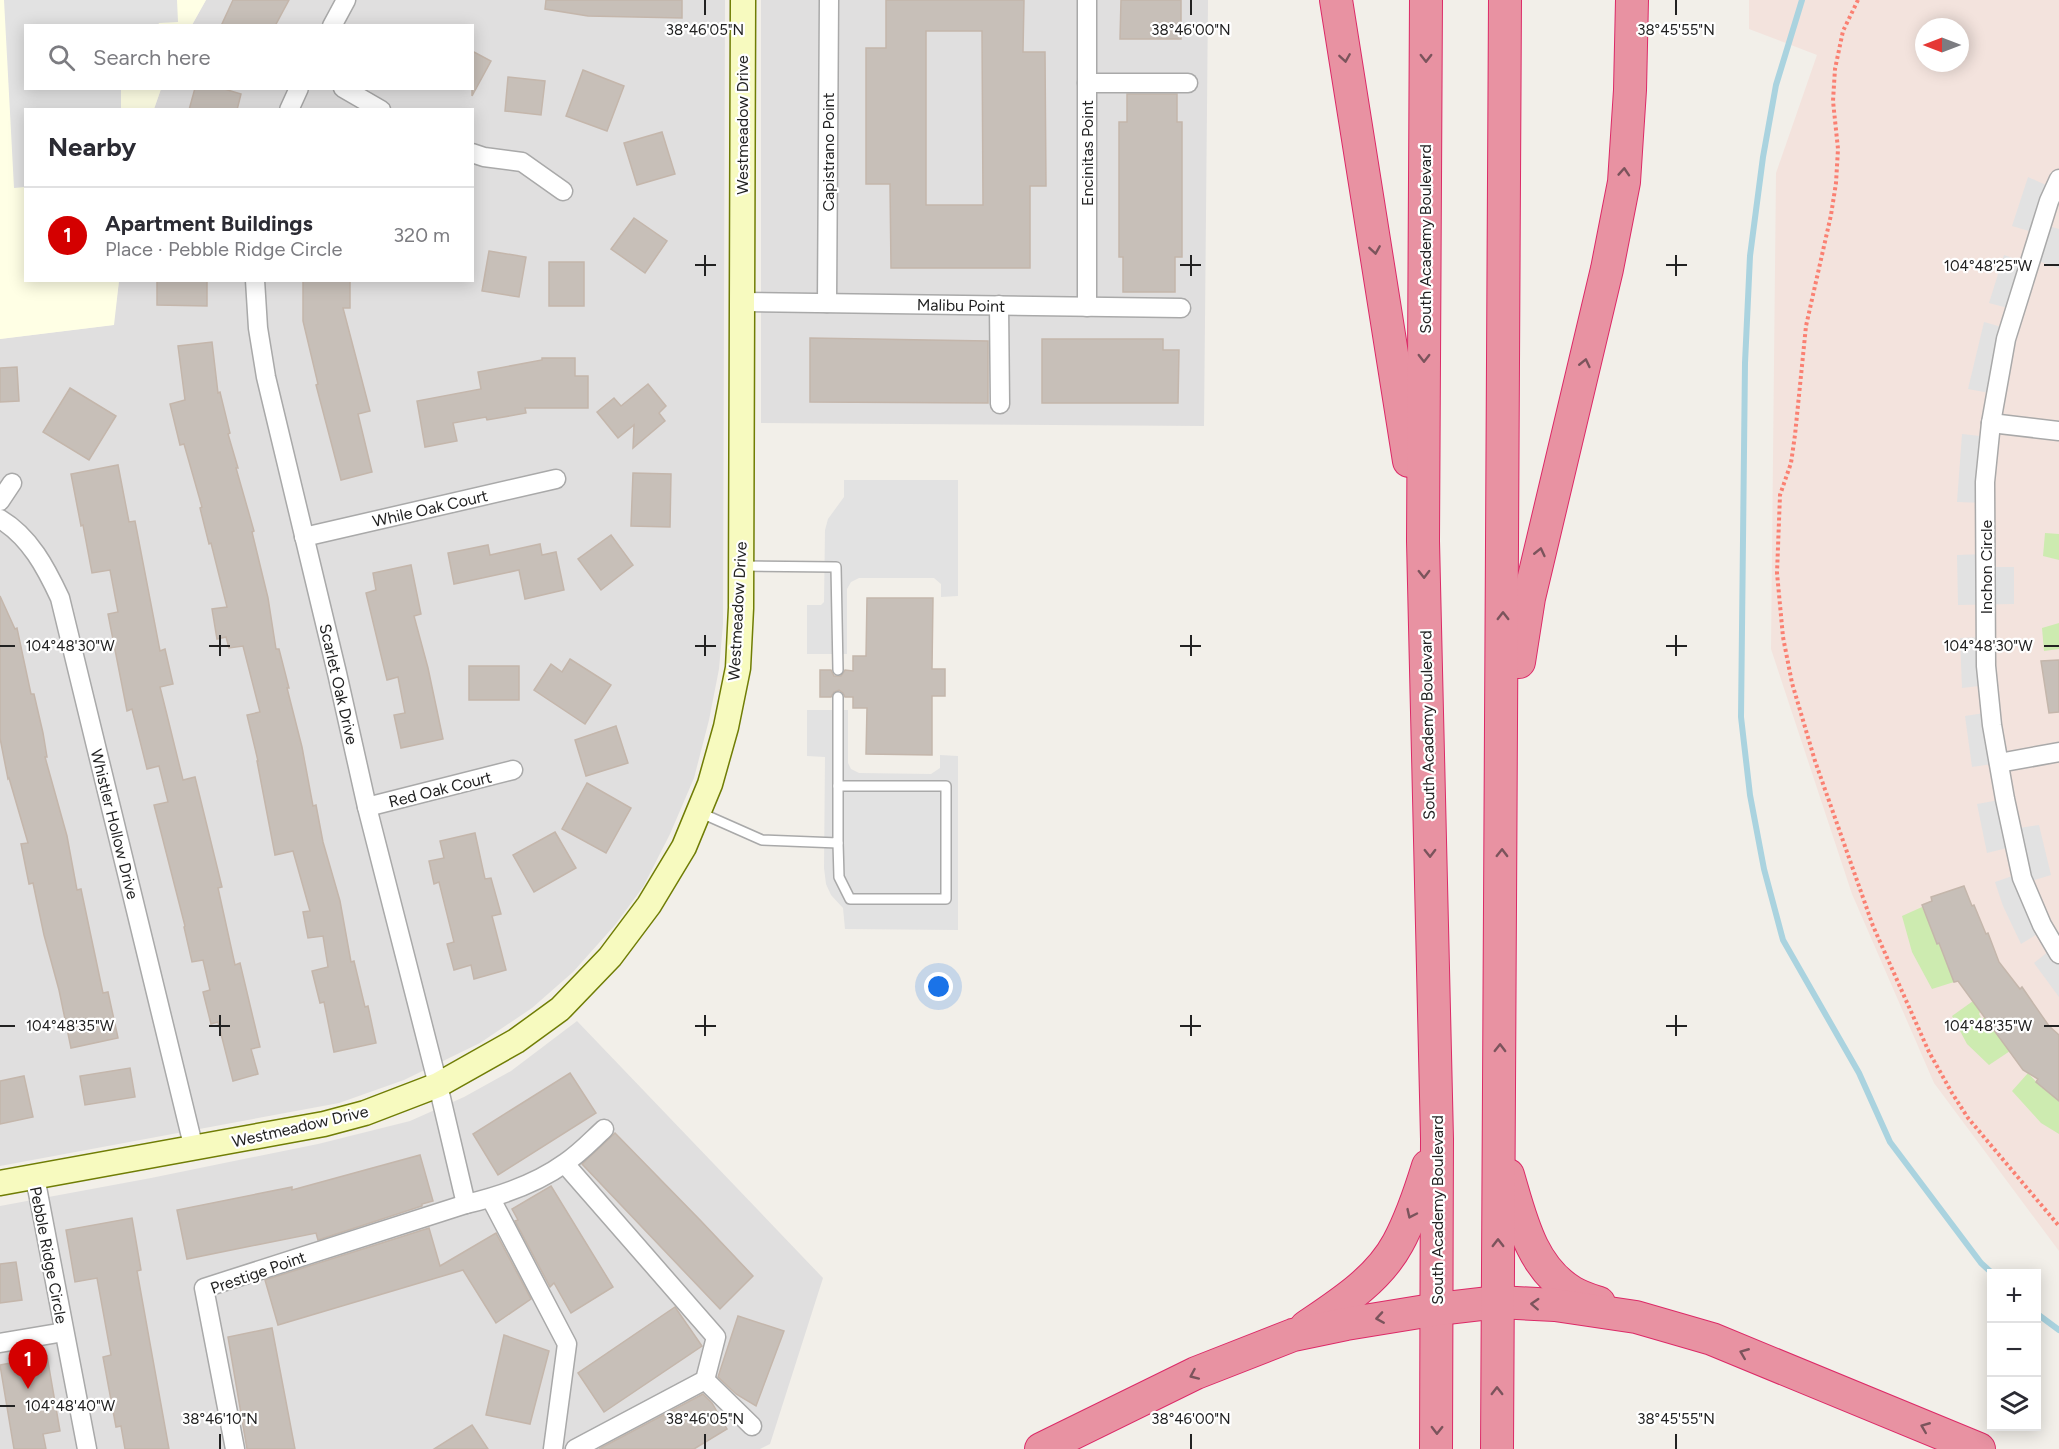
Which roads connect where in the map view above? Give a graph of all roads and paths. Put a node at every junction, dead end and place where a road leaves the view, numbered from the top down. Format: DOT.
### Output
graph roads {
  1 [pos="345,0"];
  2 [pos="743,0"];
  3 [pos="829,0"];
  4 [pos="1087,0"];
  5 [pos="1336,0"];
  6 [pos="1426,0"];
  7 [pos="1505,0"];
  8 [pos="1632,0"];
  9 [pos="1858,0"];
  10 [pos="333,24"];
  11 [pos="1087,83"];
  12 [pos="1188,83"];
  13 [pos="298,90"];
  14 [pos="346,90"];
  15 [pos="290,108"];
  16 [pos="378,108"];
  17 [pos="474,154"];
  18 [pos="2059,179"];
  19 [pos="563,190"];
  20 [pos="255,282"];
  21 [pos="742,302"];
  22 [pos="827,303"];
  23 [pos="999,305"];
  24 [pos="1087,307"];
  25 [pos="1181,308"];
  26 [pos="1000,404"];
  27 [pos="1991,423"];
  28 [pos="2059,431"];
  29 [pos="556,479"];
  30 [pos="12,483"];
  31 [pos="0,501"];
  32 [pos="0,519"];
  33 [pos="304,537"];
  34 [pos="1423,541"];
  35 [pos="741,566"];
  36 [pos="838,670"];
  37 [pos="838,697"];
  38 [pos="2059,752"];
  39 [pos="1999,763"];
  40 [pos="513,771"];
  41 [pos="838,786"];
  42 [pos="1502,797"];
  43 [pos="367,807"];
  44 [pos="698,812"];
  45 [pos="838,843"];
  46 [pos="2059,954"];
  47 [pos="438,1085"];
  48 [pos="604,1129"];
  49 [pos="1437,1139"];
  50 [pos="1499,1146"];
  51 [pos="194,1149"];
  52 [pos="565,1164"];
  53 [pos="35,1178"];
  54 [pos="0,1183"];
  55 [pos="491,1198"];
  56 [pos="466,1204"];
  57 [pos="2059,1226"];
  58 [pos="1498,1302"];
  59 [pos="1438,1309"];
  60 [pos="1636,1317"];
  61 [pos="64,1332"];
  62 [pos="1293,1335"];
  63 [pos="0,1343"];
  64 [pos="705,1380"];
  65 [pos="752,1426"];
  66 [pos="87,1449"];
  67 [pos="235,1449"];
  68 [pos="554,1449"];
  69 [pos="575,1449"];
  70 [pos="1041,1449"];
  71 [pos="1436,1449"];
  72 [pos="1497,1449"];
  73 [pos="1979,1449"];
  1 -- 10 [label="street"];
  2 -- 21 [label="street, Westmeadow Drive"];
  3 -- 22 [label="street, Capistrano Point"];
  4 -- 11 [label="street, Encinitas Point"];
  5 -- 34 [label="highway, one-way"];
  6 -- 34 [label="highway, South Academy Boulevard, one-way"];
  42 -- 7 [label="highway, one-way"];
  42 -- 8 [label="highway, one-way"];
  9 -- 57 [label="path"];
  11 -- 12 [label="street"];
  11 -- 24 [label="street, Encinitas Point"];
  13 -- 15 [label="street"];
  14 -- 16 [label="street"];
  17 -- 19 [label="street"];
  18 -- 27 [label="street, Inchon Circle"];
  20 -- 33 [label="street, Scarlet Oak Drive"];
  21 -- 22 [label="street, Malibu Point"];
  21 -- 35 [label="street, Westmeadow Drive"];
  22 -- 23 [label="street, Malibu Point"];
  23 -- 24 [label="street, Malibu Point"];
  23 -- 26 [label="street"];
  24 -- 25 [label="street, Malibu Point"];
  27 -- 28 [label="street"];
  27 -- 39 [label="street, Inchon Circle"];
  29 -- 33 [label="street, While Oak Court"];
  30 -- 31 [label="street"];
  32 -- 51 [label="street, Whistler Hollow Drive"];
  33 -- 43 [label="street, Scarlet Oak Drive"];
  34 -- 49 [label="highway, South Academy Boulevard, one-way"];
  35 -- 36 [label="lane"];
  35 -- 44 [label="street, Westmeadow Drive"];
  37 -- 41 [label="lane"];
  38 -- 39 [label="street"];
  39 -- 46 [label="street, Inchon Circle"];
  40 -- 43 [label="street, Red Oak Court"];
  41 -- 45 [label="lane"];
  41 -- 45 [label="lane"];
  50 -- 42 [label="highway, one-way"];
  43 -- 47 [label="street, Scarlet Oak Drive"];
  44 -- 45 [label="lane"];
  44 -- 47 [label="street, Westmeadow Drive"];
  47 -- 51 [label="street, Westmeadow Drive"];
  47 -- 56 [label="street"];
  48 -- 52 [label="street, Prestige Point"];
  49 -- 59 [label="highway, South Academy Boulevard"];
  49 -- 62 [label="highway, one-way"];
  58 -- 50 [label="highway, one-way"];
  50 -- 60 [label="highway"];
  51 -- 53 [label="street, Westmeadow Drive"];
  52 -- 55 [label="street, Prestige Point"];
  52 -- 64 [label="street"];
  53 -- 54 [label="street, Westmeadow Drive"];
  53 -- 61 [label="street, Pebble Ridge Circle"];
  55 -- 56 [label="street, Prestige Point"];
  55 -- 68 [label="street"];
  56 -- 67 [label="street, Prestige Point"];
  58 -- 59 [label="highway"];
  60 -- 58 [label="highway, one-way"];
  72 -- 58 [label="highway, one-way"];
  59 -- 62 [label="highway, one-way"];
  59 -- 71 [label="highway, South Academy Boulevard, one-way"];
  73 -- 60 [label="highway, one-way"];
  61 -- 63 [label="street, Pebble Ridge Circle"];
  61 -- 66 [label="street, Pebble Ridge Circle"];
  62 -- 70 [label="highway, one-way"];
  64 -- 65 [label="street"];
  64 -- 69 [label="street"];
}
